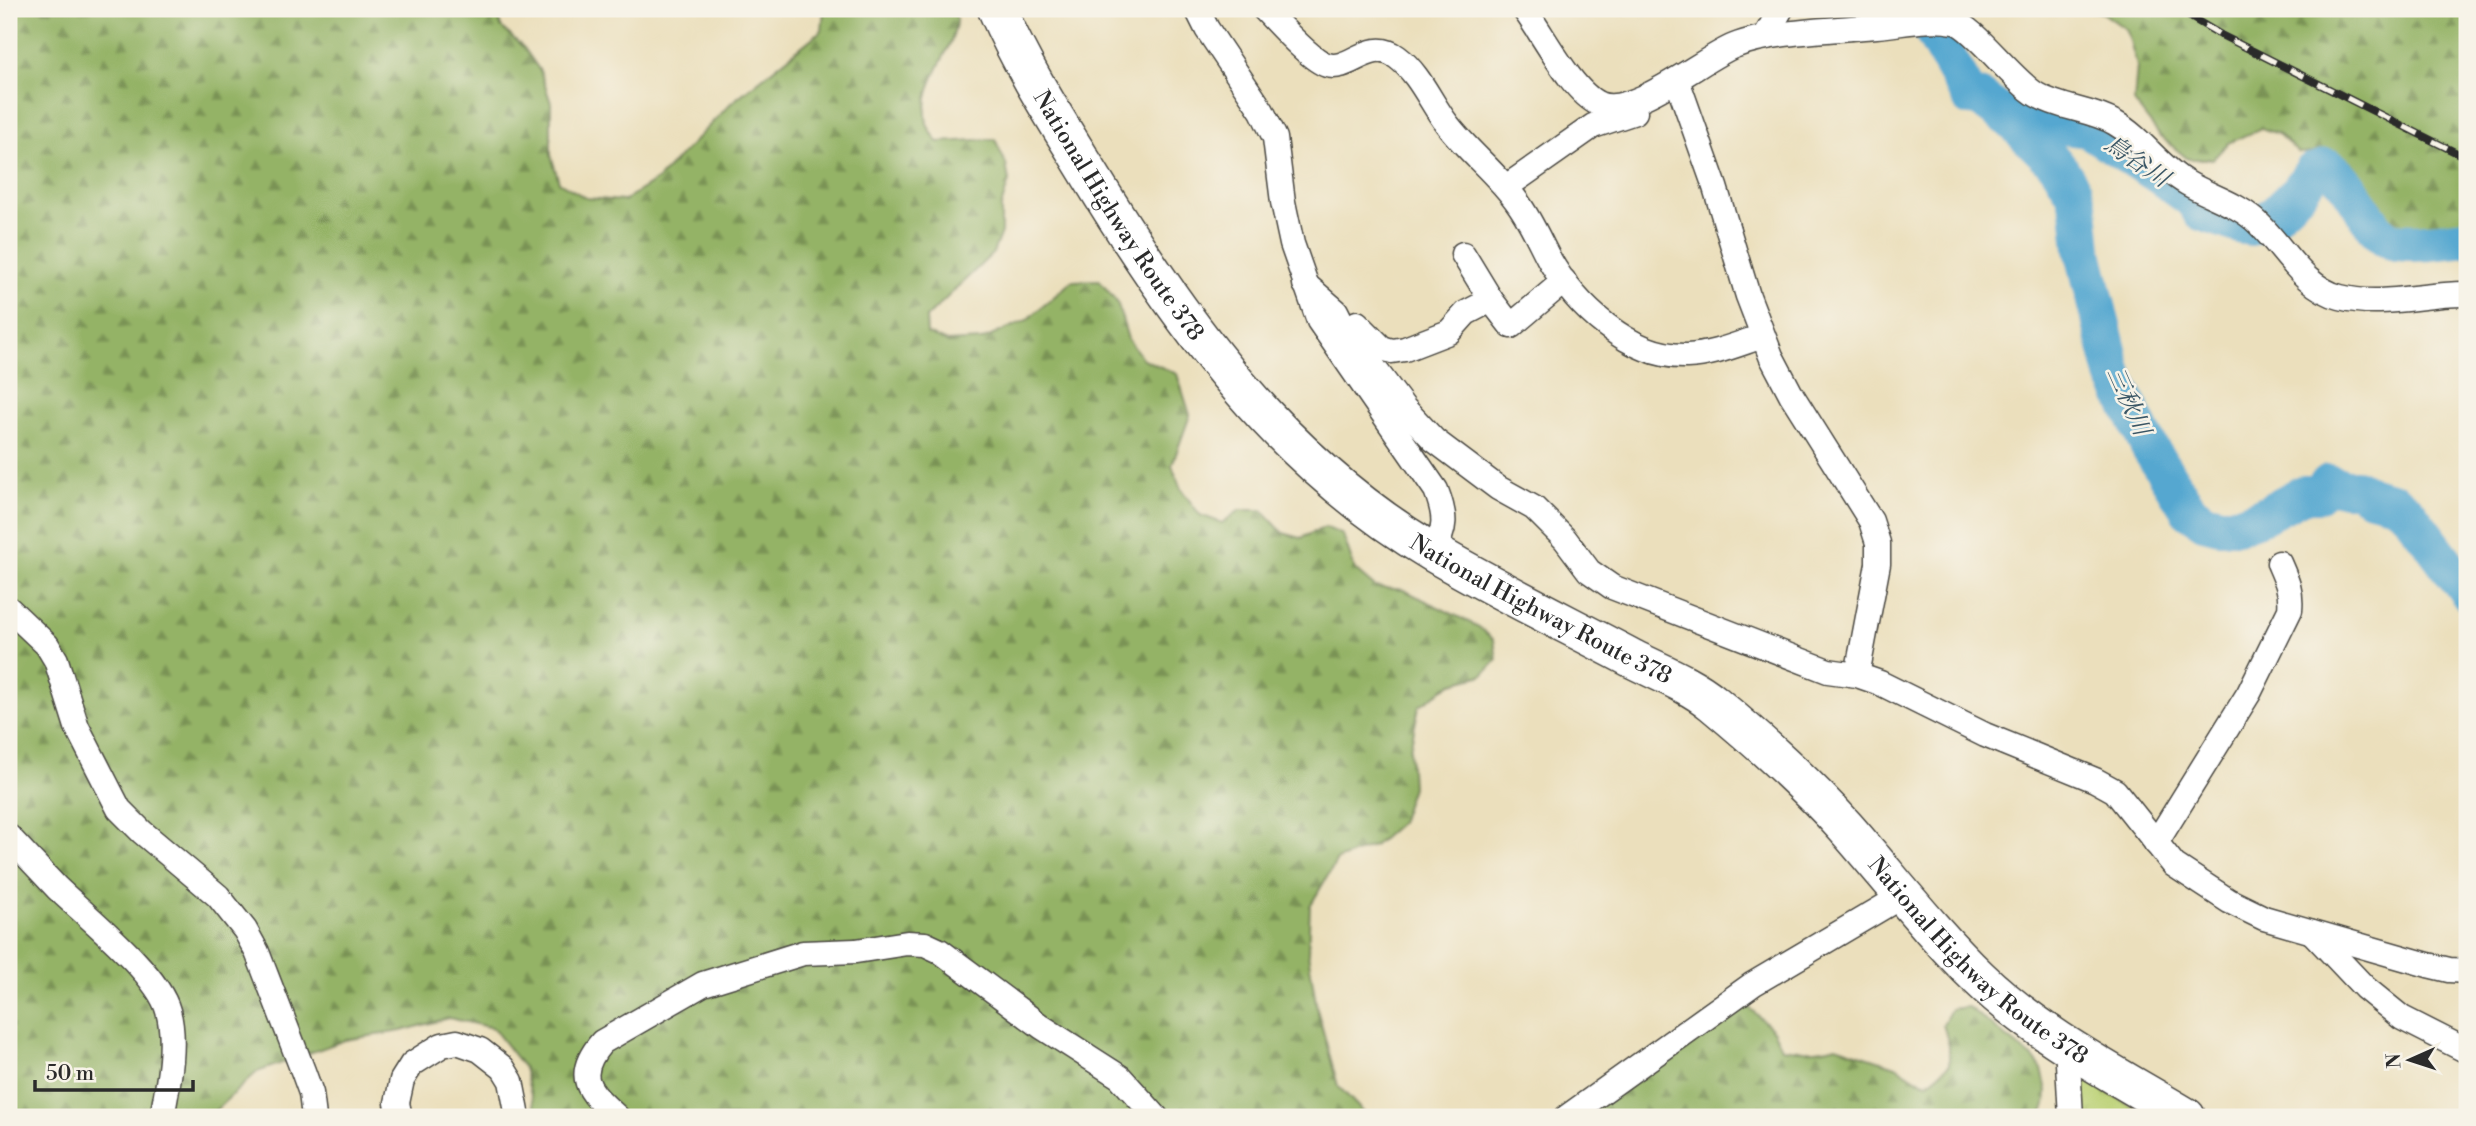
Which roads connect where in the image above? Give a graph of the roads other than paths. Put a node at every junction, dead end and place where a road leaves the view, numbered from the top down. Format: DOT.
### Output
graph roads {
  1 [pos="996,9"];
  2 [pos="1197,9"];
  3 [pos="1264,9"];
  4 [pos="1524,9"];
  5 [pos="1782,9"];
  6 [pos="1907,18"];
  7 [pos="1765,37"];
  8 [pos="1677,80"];
  9 [pos="1646,94"];
  10 [pos="1506,187"];
  11 [pos="1463,254"];
  12 [pos="1564,281"];
  13 [pos="1305,284"];
  14 [pos="2467,294"];
  15 [pos="1491,300"];
  16 [pos="1336,311"];
  17 [pos="1763,336"];
  18 [pos="1432,552"];
  19 [pos="2279,563"];
  20 [pos="9,609"];
  21 [pos="1857,675"];
  22 [pos="9,837"];
  23 [pos="2156,843"];
  24 [pos="1902,896"];
  25 [pos="2312,932"];
  26 [pos="2467,971"];
  27 [pos="2067,1045"];
  28 [pos="2467,1051"];
  29 [pos="2177,1115"];
  30 [pos="162,1117"];
  31 [pos="314,1117"];
  32 [pos="400,1117"];
  33 [pos="518,1117"];
  34 [pos="617,1117"];
  35 [pos="1156,1117"];
  36 [pos="1567,1117"];
  37 [pos="2071,1117"];
  1 -- 18 [label="highway, National Highway Route 378"];
  2 -- 13 [label="street"];
  3 -- 10 [label="street"];
  4 -- 9 [label="street"];
  5 -- 7 [label="street"];
  6 -- 7 [label="street"];
  6 -- 14 [label="street"];
  7 -- 8 [label="street"];
  8 -- 9 [label="street"];
  8 -- 17 [label="street"];
  9 -- 10 [label="street"];
  10 -- 12 [label="street"];
  11 -- 15 [label="street"];
  12 -- 15 [label="street"];
  12 -- 17 [label="street"];
  13 -- 16 [label="street"];
  13 -- 18 [label="street"];
  15 -- 16 [label="street"];
  16 -- 21 [label="street"];
  17 -- 21 [label="street"];
  18 -- 24 [label="highway, National Highway Route 378"];
  19 -- 23 [label="street"];
  20 -- 31 [label="street"];
  21 -- 23 [label="street"];
  22 -- 30 [label="street"];
  23 -- 25 [label="street"];
  24 -- 27 [label="highway, National Highway Route 378"];
  24 -- 36 [label="street"];
  25 -- 26 [label="street"];
  25 -- 28 [label="street"];
  27 -- 29 [label="highway, National Highway Route 378"];
  27 -- 37 [label="street"];
  32 -- 33 [label="street"];
  34 -- 35 [label="street"];
}
